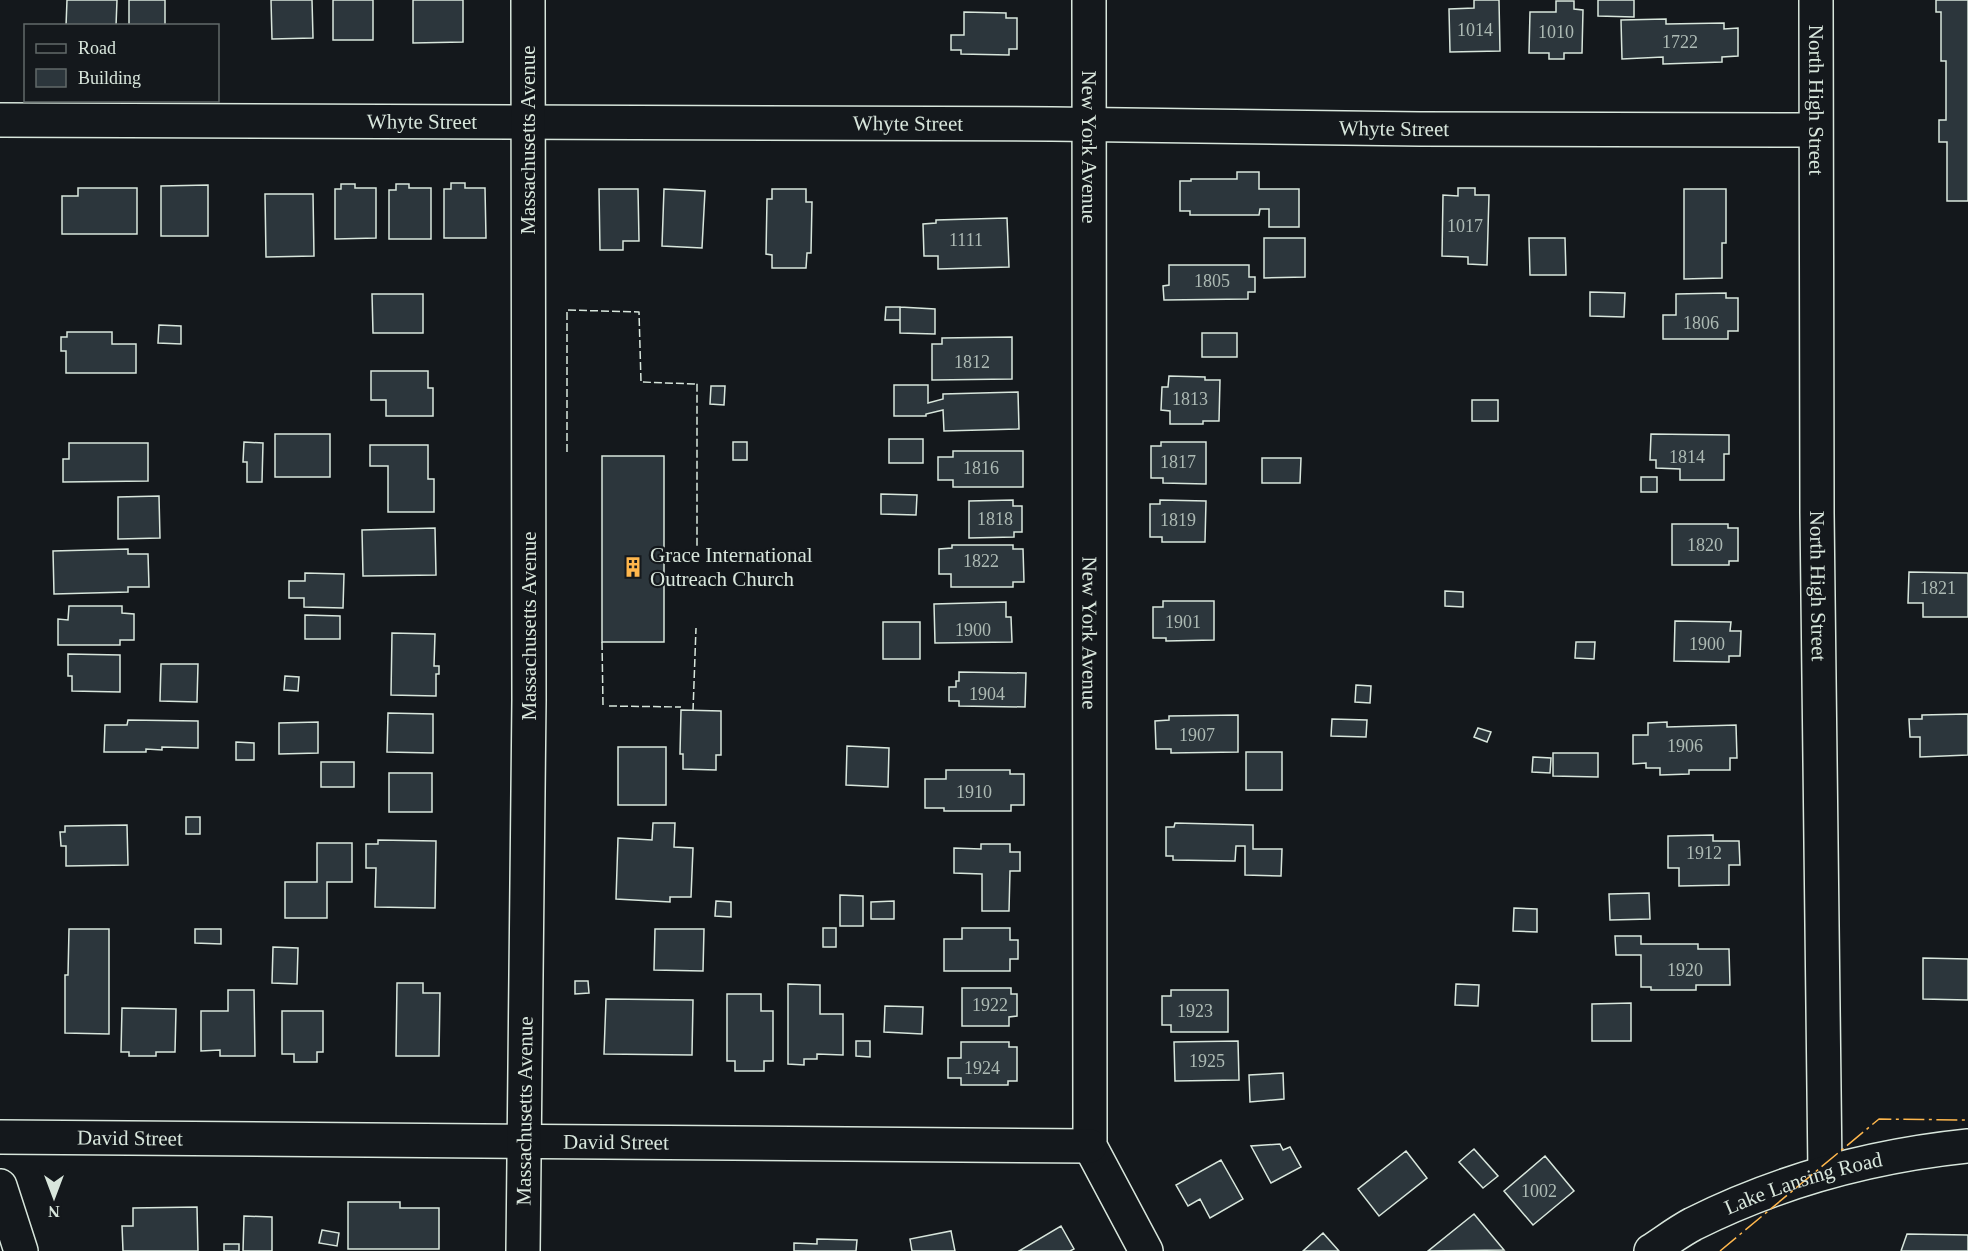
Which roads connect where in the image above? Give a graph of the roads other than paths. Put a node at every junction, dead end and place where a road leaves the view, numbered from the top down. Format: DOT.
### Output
graph roads {
  1 [pos="528,0"];
  2 [pos="1089,0"];
  3 [pos="1816,0"];
  4 [pos="0,120"];
  5 [pos="528,122"];
  6 [pos="1089,126"];
  7 [pos="1815,130"];
  8 [pos="0,1137"];
  9 [pos="524,1143"];
  10 [pos="1090,1146"];
  11 [pos="1968,1146"];
  12 [pos="1825,1172"];
  13 [pos="0,1186"];
  14 [pos="21,1251"];
  15 [pos="523,1251"];
  16 [pos="1146,1251"];
  17 [pos="1651,1251"];
  1 -- 5 [label="street, Massachusetts Avenue"];
  2 -- 6 [label="street, New York Avenue"];
  3 -- 7 [label="street, North High Street"];
  4 -- 5 [label="street, Whyte Street"];
  5 -- 6 [label="street, Whyte Street"];
  5 -- 9 [label="street, Massachusetts Avenue"];
  6 -- 7 [label="street, Whyte Street"];
  6 -- 10 [label="street, New York Avenue"];
  7 -- 12 [label="street, North High Street"];
  8 -- 9 [label="street, David Street"];
  9 -- 10 [label="street, David Street"];
  9 -- 15 [label="street, Massachusetts Avenue"];
  10 -- 16 [label="street, New York Avenue"];
  11 -- 12 [label="street, Lake Lansing Road"];
  12 -- 17 [label="street, Lake Lansing Road"];
  13 -- 14 [label="street"];
}
